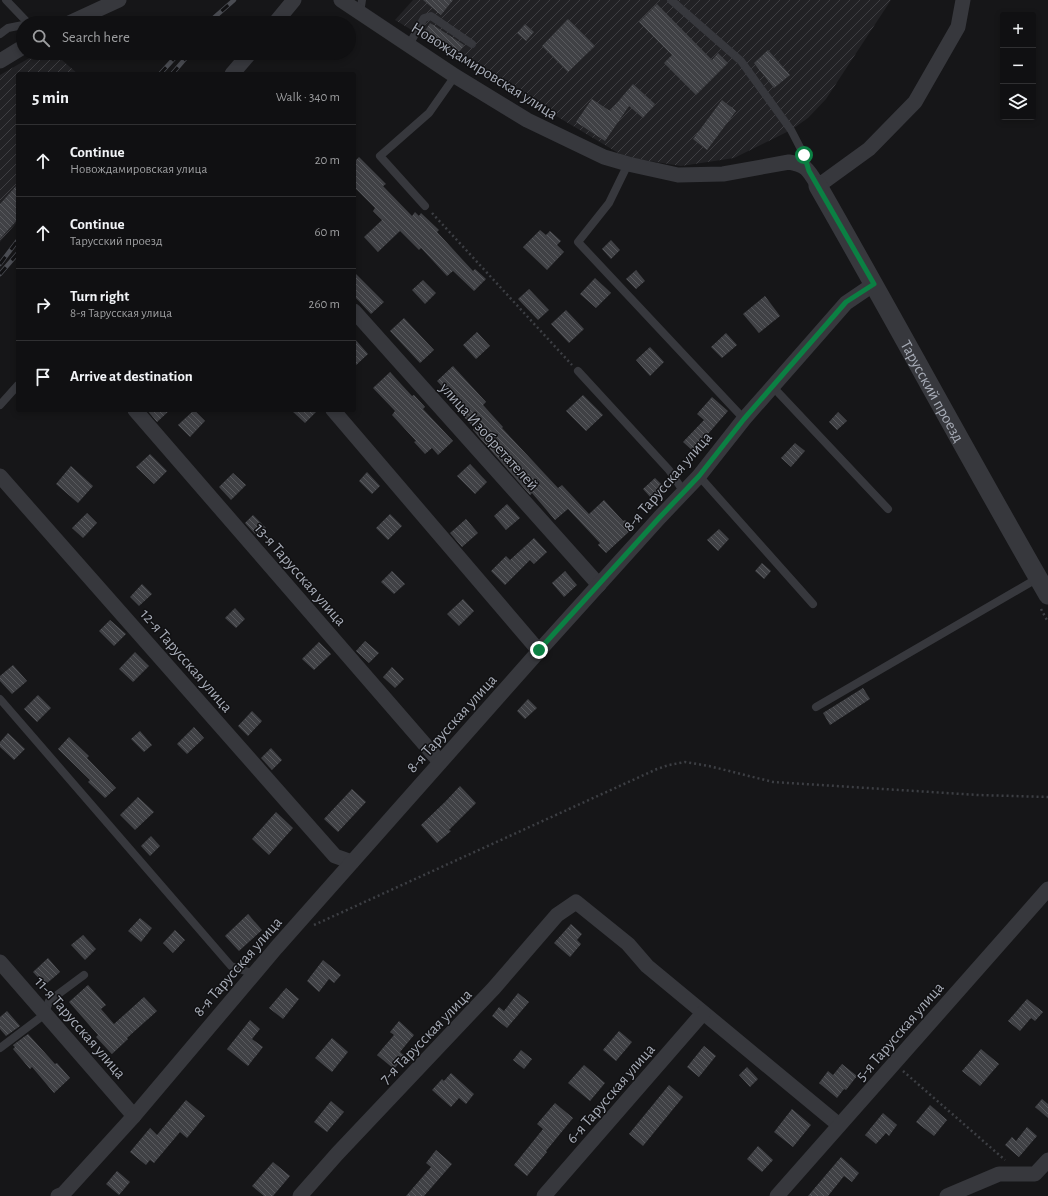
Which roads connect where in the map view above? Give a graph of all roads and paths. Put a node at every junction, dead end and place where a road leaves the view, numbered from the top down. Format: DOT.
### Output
graph roads {
  1 [pos="6,0"];
  2 [pos="119,0"];
  3 [pos="294,0"];
  4 [pos="341,0"];
  5 [pos="671,0"];
  6 [pos="963,0"];
  7 [pos="361,6"];
  8 [pos="21,16"];
  9 [pos="84,16"];
  10 [pos="281,16"];
  11 [pos="16,26"];
  12 [pos="0,34"];
  13 [pos="472,44"];
  14 [pos="409,45"];
  15 [pos="16,51"];
  16 [pos="244,60"];
  17 [pos="0,61"];
  18 [pos="234,72"];
  19 [pos="455,76"];
  20 [pos="628,164"];
  21 [pos="814,178"];
  22 [pos="425,206"];
  23 [pos="874,284"];
  24 [pos="356,313"];
  25 [pos="578,371"];
  26 [pos="16,387"];
  27 [pos="773,387"];
  28 [pos="0,405"];
  29 [pos="137,412"];
  30 [pos="335,412"];
  31 [pos="744,419"];
  32 [pos="0,476"];
  33 [pos="699,476"];
  34 [pos="684,492"];
  35 [pos="888,509"];
  36 [pos="1038,578"];
  37 [pos="599,585"];
  38 [pos="1048,595"];
  39 [pos="813,604"];
  40 [pos="539,650"];
  41 [pos="0,699"];
  42 [pos="816,707"];
  43 [pos="440,762"];
  44 [pos="1048,797"];
  45 [pos="352,862"];
  46 [pos="1048,889"];
  47 [pos="291,931"];
  48 [pos="0,962"];
  49 [pos="254,974"];
  50 [pos="84,975"];
  51 [pos="703,1013"];
  52 [pos="45,1014"];
  53 [pos="0,1048"];
  54 [pos="894,1063"];
  55 [pos="134,1116"];
  56 [pos="839,1125"];
  57 [pos="1048,1160"];
  58 [pos="1022,1174"];
  59 [pos="60,1195"];
  60 [pos="300,1196"];
  61 [pos="544,1196"];
  62 [pos="777,1196"];
  63 [pos="947,1196"];
  1 -- 8 [label="lane"];
  2 -- 9 [label="street"];
  3 -- 10 [label="street"];
  4 -- 7 [label="street, Новождамировская улица"];
  5 -- 21 [label="lane"];
  6 -- 21 [label="street"];
  7 -- 14 [label="street, Новождамировская улица"];
  11 -- 12 [label="lane"];
  13 -- 14 [label="lane"];
  14 -- 19 [label="street, Новождамировская улица"];
  15 -- 17 [label="street"];
  16 -- 18 [label="street"];
  19 -- 20 [label="street, Новождамировская улица"];
  19 -- 22 [label="lane"];
  20 -- 21 [label="street, Новождамировская улица"];
  20 -- 31 [label="lane"];
  21 -- 23 [label="street, Тарусский проезд"];
  22 -- 25 [label="path"];
  23 -- 27 [label="street, 8-я Тарусская улица"];
  23 -- 36 [label="street, Тарусский проезд"];
  24 -- 37 [label="street, улица Изобретателей"];
  25 -- 34 [label="lane"];
  26 -- 28 [label="lane"];
  27 -- 31 [label="street, 8-я Тарусская улица"];
  27 -- 35 [label="lane"];
  29 -- 43 [label="street, 13-я Тарусская улица"];
  30 -- 40 [label="street"];
  31 -- 33 [label="street, 8-я Тарусская улица"];
  32 -- 45 [label="street, 12-я Тарусская улица"];
  33 -- 34 [label="street, 8-я Тарусская улица"];
  33 -- 39 [label="lane"];
  34 -- 37 [label="street, 8-я Тарусская улица"];
  36 -- 38 [label="street, Тарусский проезд"];
  36 -- 42 [label="lane"];
  37 -- 40 [label="street, 8-я Тарусская улица"];
  40 -- 43 [label="street, 8-я Тарусская улица"];
  41 -- 49 [label="lane"];
  43 -- 45 [label="street, 8-я Тарусская улица"];
  44 -- 47 [label="path"];
  45 -- 47 [label="street, 8-я Тарусская улица"];
  46 -- 54 [label="street, 5-я Тарусская улица"];
  47 -- 49 [label="street, 8-я Тарусская улица"];
  48 -- 52 [label="street, 11-я Тарусская улица"];
  49 -- 55 [label="street, 8-я Тарусская улица"];
  50 -- 52 [label="lane"];
  51 -- 56 [label="street"];
  51 -- 60 [label="street, 7-я Тарусская улица"];
  51 -- 61 [label="street, 6-я Тарусская улица"];
  52 -- 53 [label="lane"];
  52 -- 55 [label="street, 11-я Тарусская улица"];
  54 -- 56 [label="street, 5-я Тарусская улица"];
  54 -- 58 [label="path"];
  55 -- 59 [label="street, 8-я Тарусская улица"];
  56 -- 62 [label="street, 5-я Тарусская улица"];
  57 -- 58 [label="street"];
  58 -- 63 [label="street"];
}
